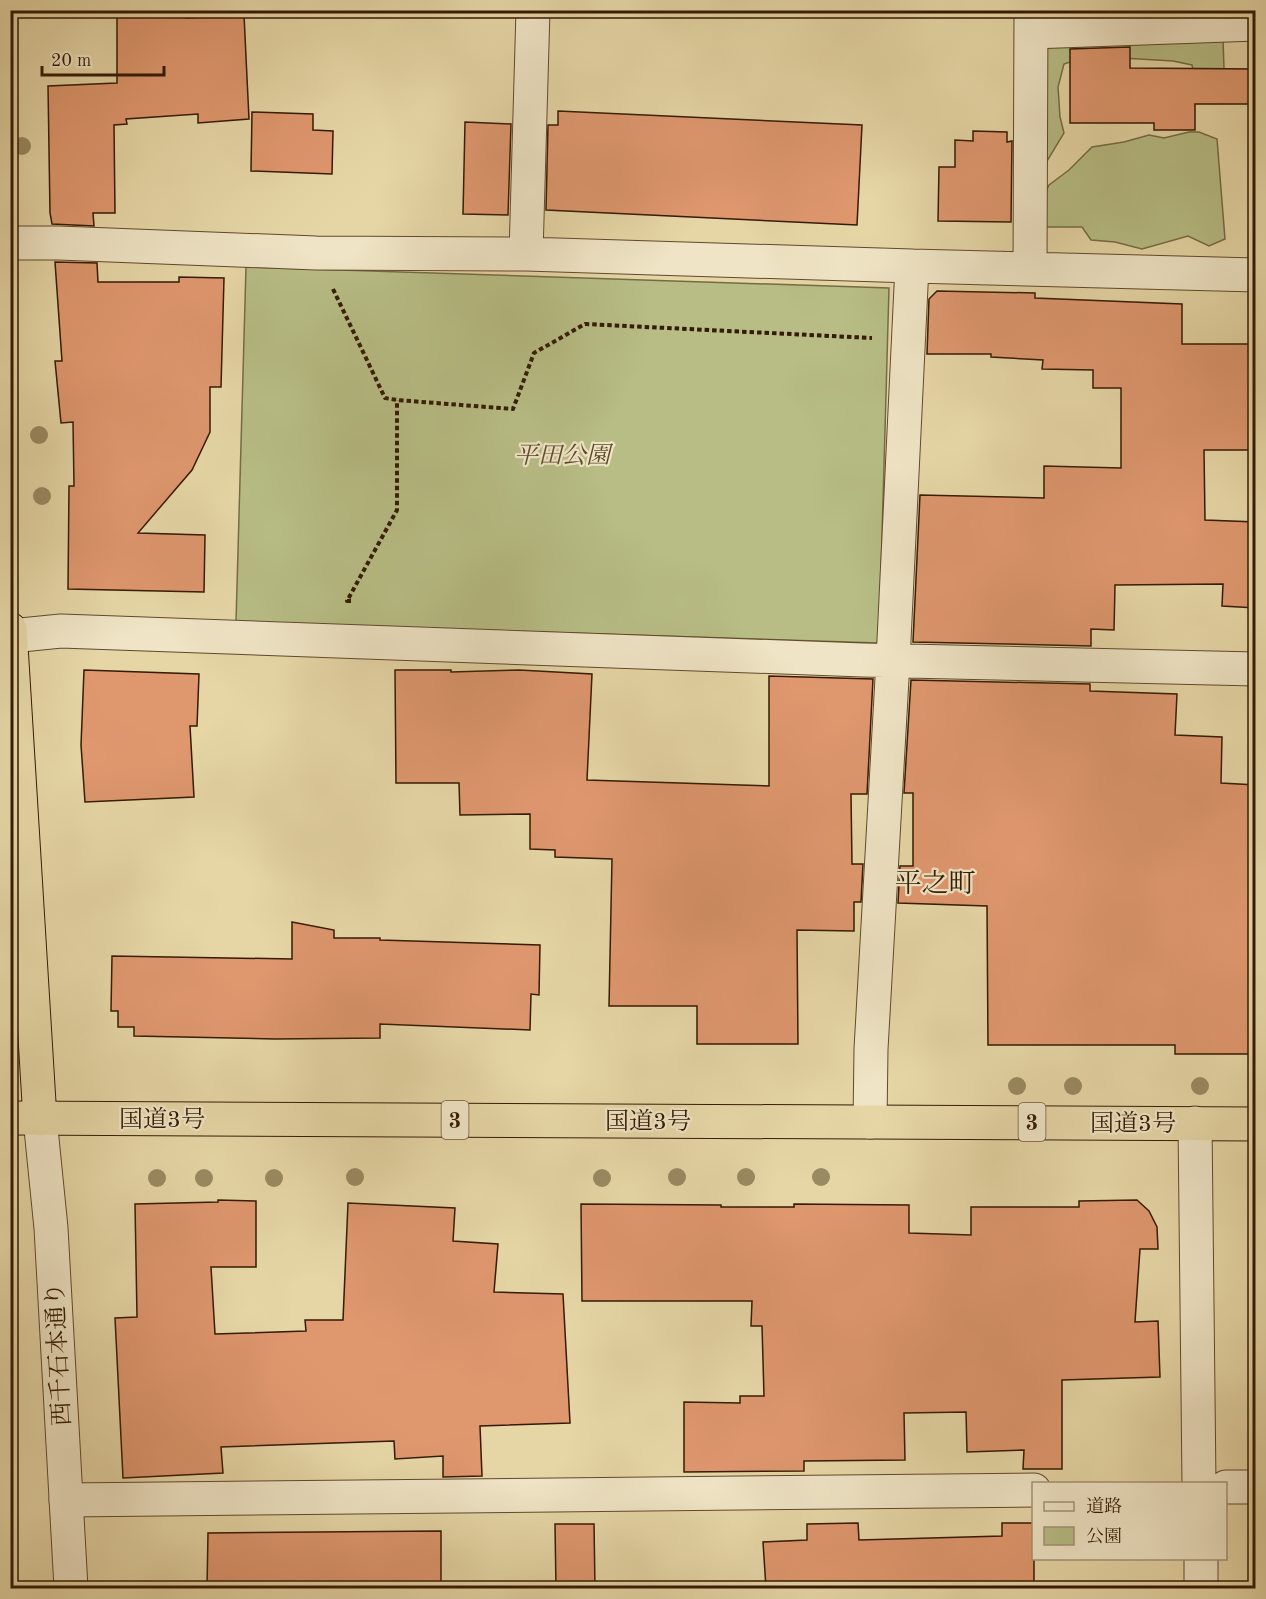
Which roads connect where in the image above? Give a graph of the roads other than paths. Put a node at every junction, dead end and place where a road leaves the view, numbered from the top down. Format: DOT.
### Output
graph roads {
  1 [pos="533,10"];
  2 [pos="1031,21"];
  3 [pos="1256,24"];
  4 [pos="10,243"];
  5 [pos="526,254"];
  6 [pos="912,266"];
  7 [pos="1030,269"];
  8 [pos="1256,275"];
  9 [pos="10,629"];
  10 [pos="11,636"];
  11 [pos="893,661"];
  12 [pos="1256,669"];
  13 [pos="25,1119"];
  14 [pos="870,1122"];
  15 [pos="1195,1123"];
  16 [pos="1256,1124"];
  17 [pos="1199,1482"];
  18 [pos="1227,1487"];
  19 [pos="1256,1487"];
  20 [pos="1032,1490"];
  21 [pos="66,1500"];
  22 [pos="1200,1560"];
  23 [pos="71,1588"];
  24 [pos="1201,1588"];
  1 -- 5 [label="street"];
  2 -- 3 [label="street"];
  2 -- 7 [label="street"];
  4 -- 5 [label="street"];
  5 -- 6 [label="street"];
  6 -- 7 [label="street"];
  6 -- 11 [label="street"];
  7 -- 8 [label="street"];
  9 -- 10 [label="highway"];
  10 -- 11 [label="street"];
  10 -- 13 [label="highway"];
  11 -- 12 [label="street"];
  11 -- 14 [label="street"];
  13 -- 14 [label="highway, 国道3号 / 3"];
  13 -- 21 [label="street, 西千石本通り"];
  14 -- 15 [label="highway, 国道3号 / 3"];
  15 -- 16 [label="highway, 国道3号 / 3"];
  15 -- 17 [label="street"];
  18 -- 19 [label="street"];
  20 -- 21 [label="street"];
  21 -- 23 [label="street, 西千石本通り"];
  22 -- 24 [label="street"];
}
